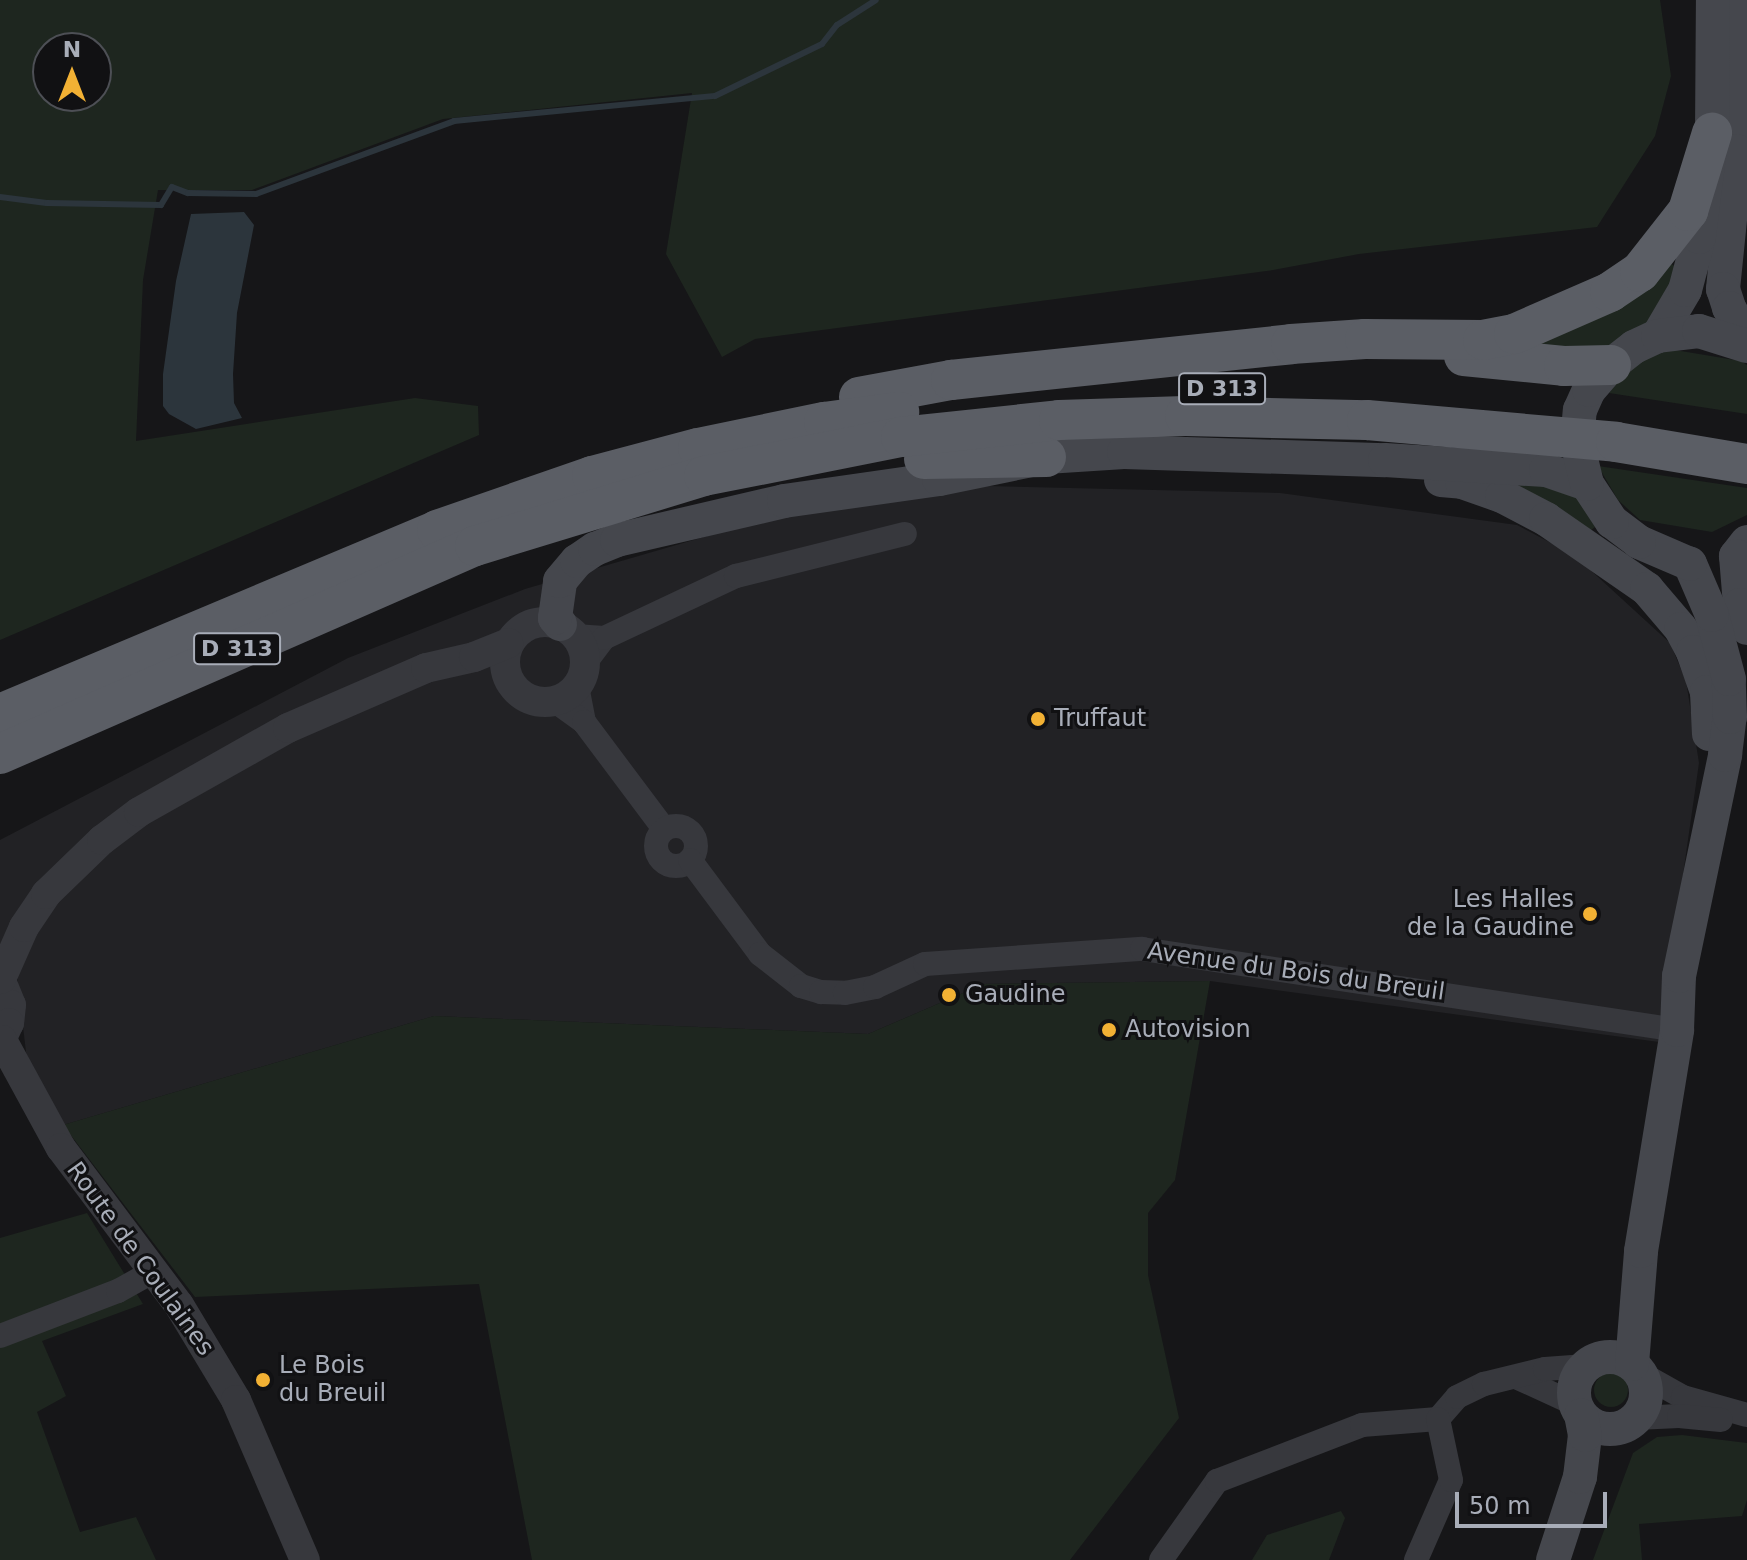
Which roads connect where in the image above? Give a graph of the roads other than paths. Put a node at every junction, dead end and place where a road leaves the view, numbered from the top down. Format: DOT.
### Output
graph roads {
  1 [pos="1713,0"];
  2 [pos="1740,0"];
  3 [pos="1712,133"];
  4 [pos="1658,336"];
  5 [pos="1747,338"];
  6 [pos="1329,343"];
  7 [pos="1747,346"];
  8 [pos="1600,377"];
  9 [pos="1747,436"];
  10 [pos="1046,457"];
  11 [pos="1385,460"];
  12 [pos="701,462"];
  13 [pos="1747,464"];
  14 [pos="1584,474"];
  15 [pos="905,534"];
  16 [pos="1747,541"];
  17 [pos="1671,553"];
  18 [pos="1747,628"];
  19 [pos="508,643"];
  20 [pos="474,657"];
  21 [pos="576,658"];
  22 [pos="506,676"];
  23 [pos="0,714"];
  24 [pos="0,754"];
  25 [pos="1747,758"];
  26 [pos="1693,905"];
  27 [pos="12,934"];
  28 [pos="0,979"];
  29 [pos="1677,1030"];
  30 [pos="1,1041"];
  31 [pos="0,1079"];
  32 [pos="53,1133"];
  33 [pos="1641,1251"];
  34 [pos="154,1271"];
  35 [pos="0,1336"];
  36 [pos="1592,1362"];
  37 [pos="1636,1369"];
  38 [pos="1516,1377"];
  39 [pos="1578,1409"];
  40 [pos="1747,1415"];
  41 [pos="1438,1419"];
  42 [pos="1630,1422"];
  43 [pos="1747,1423"];
  44 [pos="305,1560"];
  45 [pos="1161,1560"];
  46 [pos="1416,1560"];
  47 [pos="1553,1560"];
  48 [pos="1566,1560"];
  1 -- 3 [label="main road"];
  2 -- 5 [label="main road"];
  3 -- 4 [label="main road"];
  3 -- 6 [label="highway"];
  4 -- 7 [label="main road"];
  4 -- 8 [label="main road"];
  6 -- 8 [label="highway"];
  6 -- 12 [label="highway"];
  8 -- 14 [label="main road"];
  9 -- 12 [label="highway, D 313"];
  10 -- 11 [label="main road"];
  10 -- 12 [label="highway"];
  10 -- 21 [label="main road"];
  11 -- 14 [label="main road"];
  11 -- 26 [label="main road"];
  12 -- 13 [label="highway, D 313"];
  12 -- 23 [label="highway, D 313"];
  12 -- 24 [label="highway, D 313"];
  14 -- 17 [label="main road"];
  15 -- 21 [label="street"];
  16 -- 17 [label="main road"];
  16 -- 18 [label="main road"];
  17 -- 26 [label="main road"];
  19 -- 20 [label="street"];
  19 -- 21 [label="street"];
  19 -- 22 [label="street"];
  20 -- 22 [label="street"];
  20 -- 27 [label="street"];
  21 -- 22 [label="street"];
  21 -- 29 [label="street, Avenue du Bois du Breuil"];
  25 -- 29 [label="main road"];
  26 -- 29 [label="main road"];
  27 -- 28 [label="street"];
  28 -- 30 [label="street, Route de Coulaines"];
  29 -- 33 [label="main road"];
  30 -- 32 [label="street, Route de Coulaines"];
  31 -- 32 [label="street, Route de Coulaines"];
  32 -- 34 [label="street, Route de Coulaines"];
  33 -- 36 [label="main road"];
  33 -- 37 [label="main road"];
  34 -- 35 [label="street"];
  34 -- 44 [label="street, Route de Coulaines"];
  36 -- 37 [label="main road"];
  36 -- 38 [label="street"];
  36 -- 39 [label="main road"];
  37 -- 40 [label="street"];
  37 -- 42 [label="main road"];
  38 -- 39 [label="street"];
  38 -- 41 [label="street"];
  39 -- 42 [label="main road"];
  39 -- 47 [label="main road"];
  41 -- 45 [label="street"];
  41 -- 46 [label="street"];
  42 -- 43 [label="street"];
  42 -- 48 [label="main road"];
}
